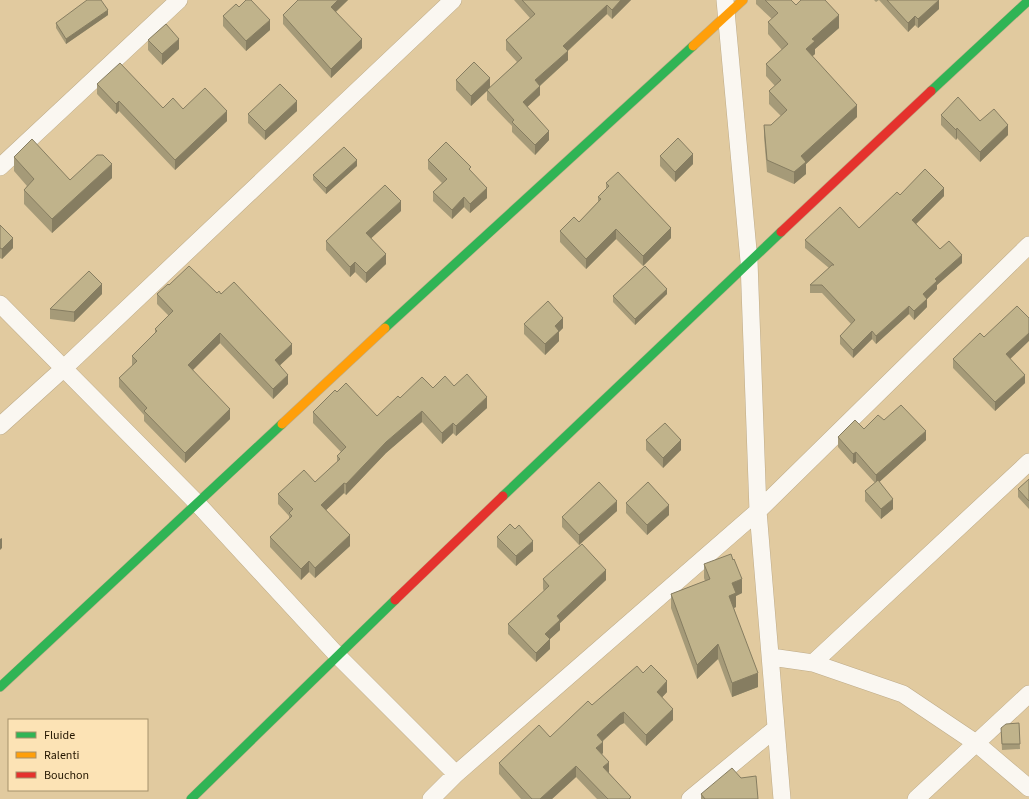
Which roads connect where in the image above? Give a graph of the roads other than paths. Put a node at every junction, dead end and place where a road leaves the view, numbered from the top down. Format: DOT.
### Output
graph roads {
  1 [pos="179,0"];
  2 [pos="454,0"];
  3 [pos="743,0"];
  4 [pos="1029,0"];
  5 [pos="726,8"];
  6 [pos="0,167"];
  7 [pos="1029,245"];
  8 [pos="749,261"];
  9 [pos="0,304"];
  10 [pos="63,369"];
  11 [pos="0,426"];
  12 [pos="1029,462"];
  13 [pos="196,502"];
  14 [pos="758,511"];
  15 [pos="337,655"];
  16 [pos="771,657"];
  17 [pos="813,663"];
  18 [pos="0,687"];
  19 [pos="1029,694"];
  20 [pos="775,729"];
  21 [pos="976,743"];
  22 [pos="456,774"];
  23 [pos="1029,788"];
  24 [pos="192,799"];
  25 [pos="431,799"];
  26 [pos="690,799"];
  27 [pos="782,799"];
  28 [pos="916,799"];
  1 -- 6 [label="street"];
  2 -- 10 [label="street"];
  3 -- 5 [label="street"];
  4 -- 8 [label="street"];
  5 -- 8 [label="street"];
  5 -- 13 [label="street"];
  7 -- 14 [label="street"];
  8 -- 14 [label="street"];
  8 -- 15 [label="street"];
  9 -- 10 [label="street"];
  10 -- 11 [label="street"];
  10 -- 13 [label="street"];
  12 -- 17 [label="street"];
  13 -- 15 [label="street"];
  13 -- 18 [label="street"];
  14 -- 16 [label="street"];
  14 -- 22 [label="street"];
  15 -- 22 [label="street"];
  15 -- 24 [label="street"];
  16 -- 17 [label="street"];
  16 -- 20 [label="street"];
  17 -- 21 [label="street"];
  19 -- 21 [label="street"];
  20 -- 26 [label="street"];
  20 -- 27 [label="street"];
  21 -- 23 [label="street"];
  21 -- 28 [label="street"];
  22 -- 25 [label="street"];
}
